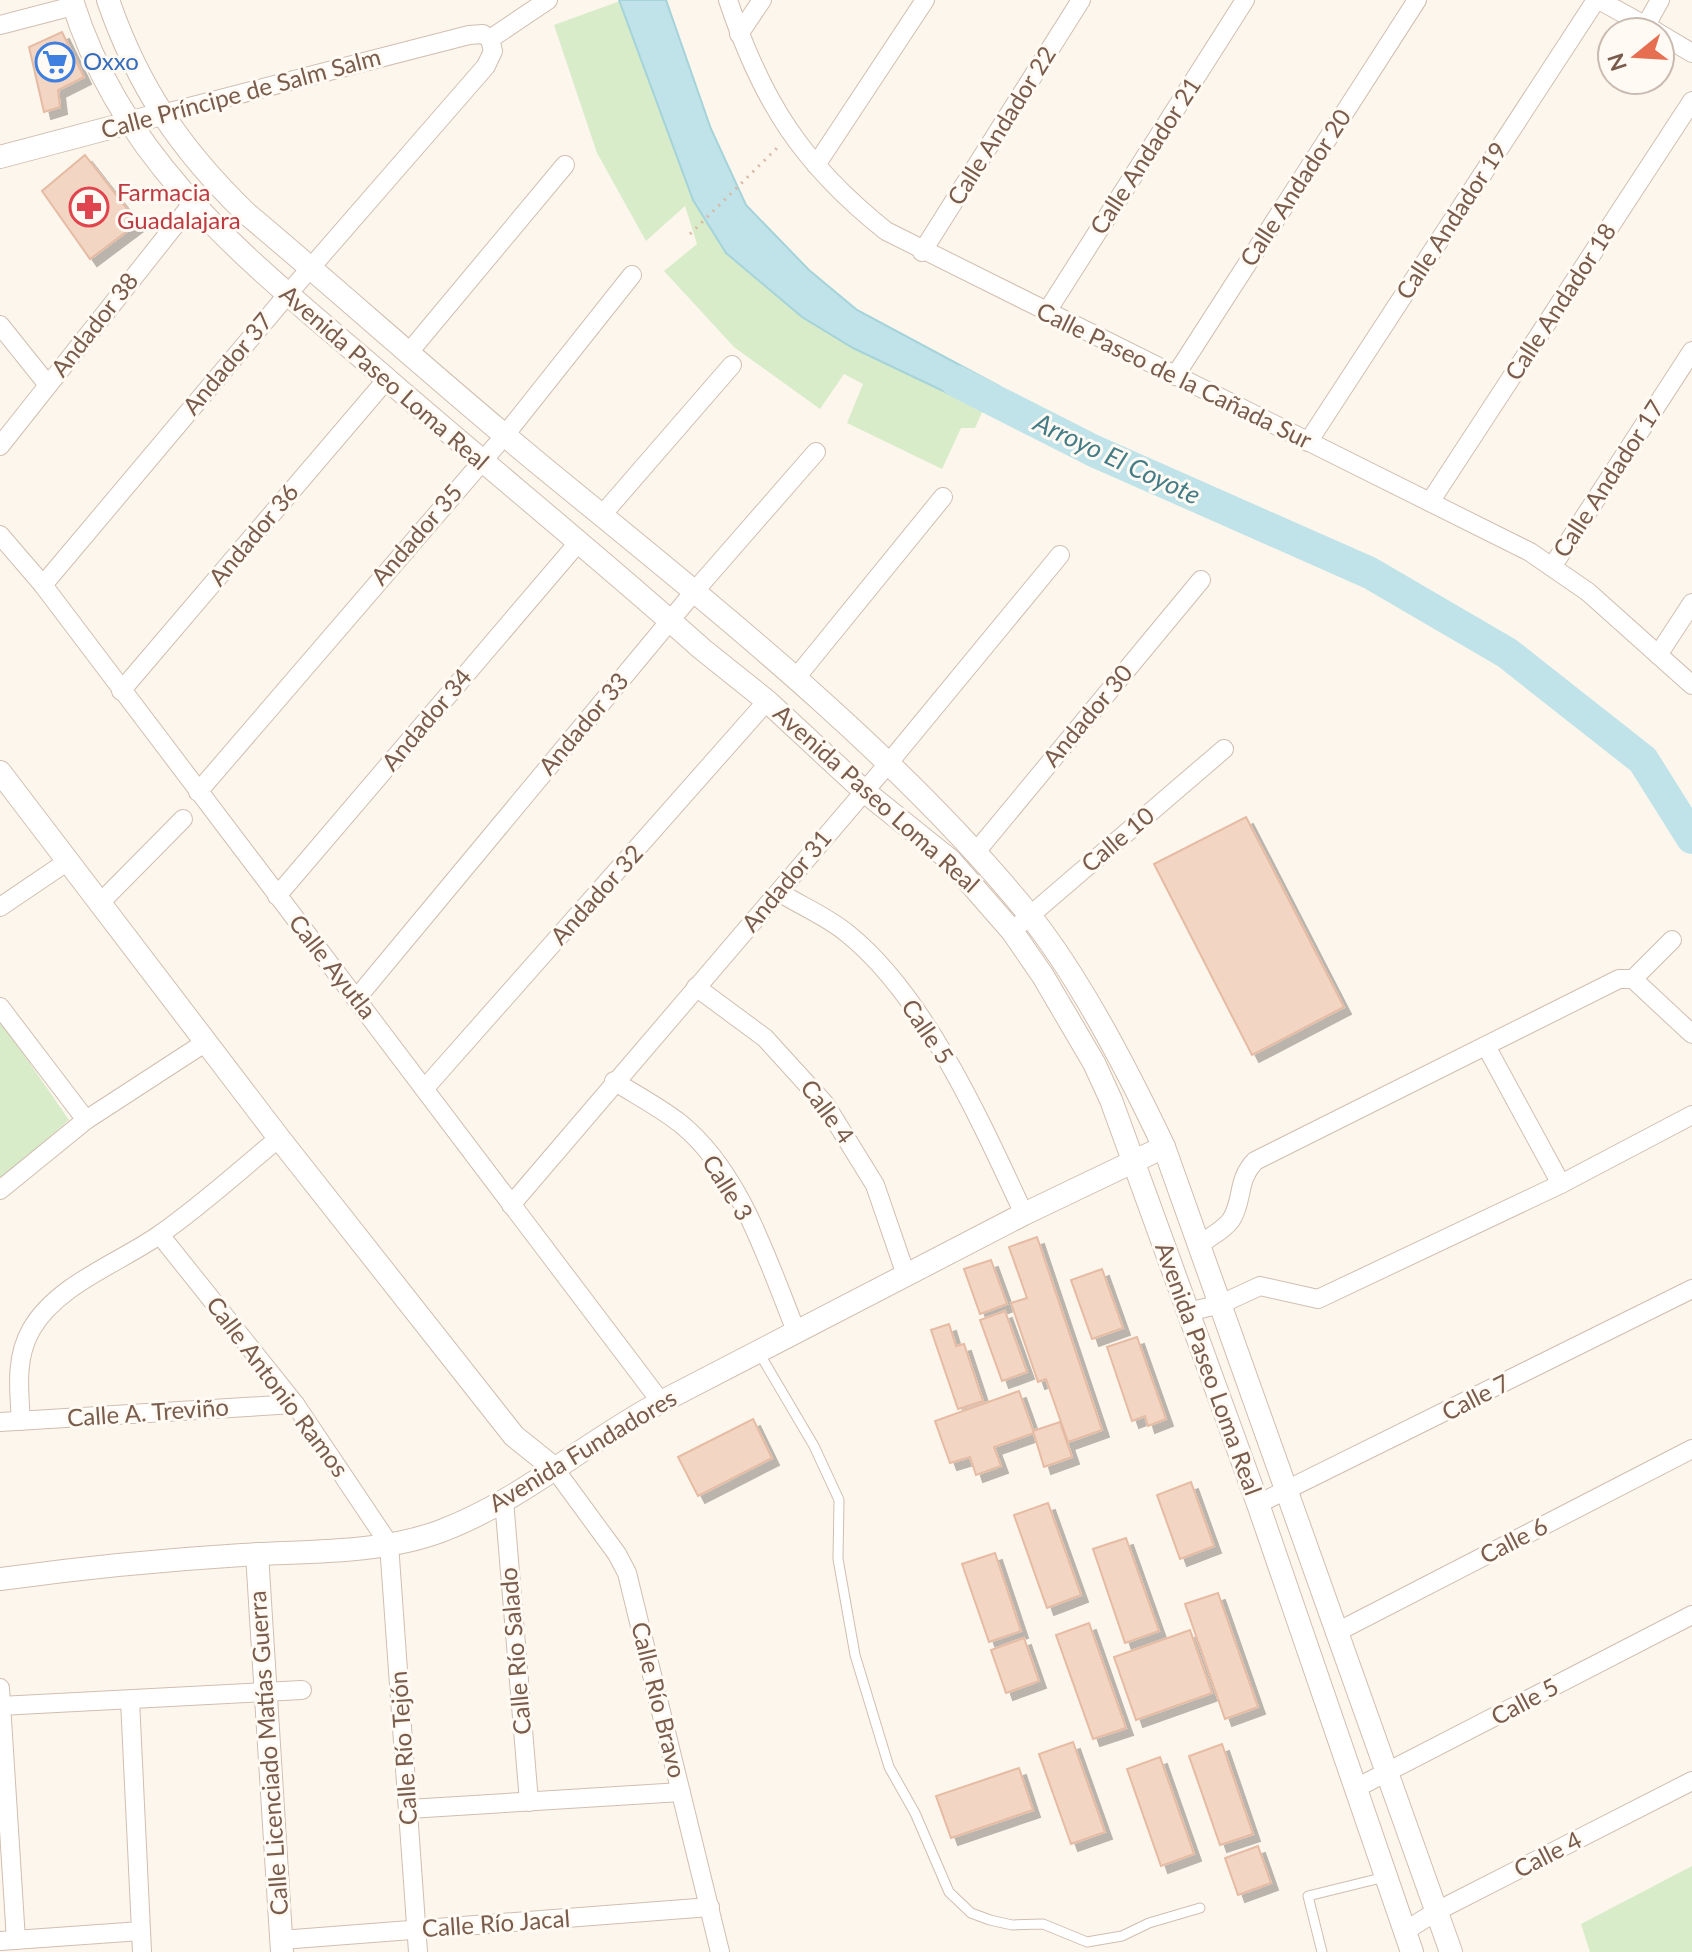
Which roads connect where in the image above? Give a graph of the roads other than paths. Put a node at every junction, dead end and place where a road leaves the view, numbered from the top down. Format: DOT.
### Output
graph roads {
  1 [pos="108,0"];
  2 [pos="548,0"];
  3 [pos="728,0"];
  4 [pos="762,0"];
  5 [pos="925,0"];
  6 [pos="1081,0"];
  7 [pos="1245,0"];
  8 [pos="1417,0"];
  9 [pos="1597,0"];
  10 [pos="72,3"];
  11 [pos="1627,16"];
  12 [pos="0,25"];
  13 [pos="739,34"];
  14 [pos="487,36"];
  15 [pos="1692,101"];
  16 [pos="162,114"];
  17 [pos="129,125"];
  18 [pos="0,157"];
  19 [pos="565,165"];
  20 [pos="816,165"];
  21 [pos="191,205"];
  22 [pos="922,252"];
  23 [pos="312,269"];
  24 [pos="632,275"];
  25 [pos="287,295"];
  26 [pos="1046,313"];
  27 [pos="0,325"];
  28 [pos="410,351"];
  29 [pos="1692,351"];
  30 [pos="732,365"];
  31 [pos="1175,376"];
  32 [pos="387,379"];
  33 [pos="48,385"];
  34 [pos="505,435"];
  35 [pos="1308,442"];
  36 [pos="0,446"];
  37 [pos="816,452"];
  38 [pos="481,461"];
  39 [pos="943,497"];
  40 [pos="1430,502"];
  41 [pos="602,515"];
  42 [pos="0,535"];
  43 [pos="577,544"];
  44 [pos="1060,555"];
  45 [pos="1552,567"];
  46 [pos="1201,580"];
  47 [pos="43,585"];
  48 [pos="693,593"];
  49 [pos="1692,603"];
  50 [pos="670,621"];
  51 [pos="1658,655"];
  52 [pos="795,679"];
  53 [pos="1692,685"];
  54 [pos="121,691"];
  55 [pos="767,701"];
  56 [pos="1224,749"];
  57 [pos="887,765"];
  58 [pos="0,772"];
  59 [pos="864,791"];
  60 [pos="198,792"];
  61 [pos="183,819"];
  62 [pos="975,853"];
  63 [pos="68,861"];
  64 [pos="779,892"];
  65 [pos="277,896"];
  66 [pos="100,903"];
  67 [pos="0,907"];
  68 [pos="1029,915"];
  69 [pos="1012,931"];
  70 [pos="1672,940"];
  71 [pos="1052,969"];
  72 [pos="1633,979"];
  73 [pos="696,987"];
  74 [pos="356,999"];
  75 [pos="0,1007"];
  76 [pos="1692,1034"];
  77 [pos="206,1042"];
  78 [pos="1486,1046"];
  79 [pos="614,1081"];
  80 [pos="425,1088"];
  81 [pos="1692,1115"];
  82 [pos="86,1120"];
  83 [pos="279,1138"];
  84 [pos="1164,1147"];
  85 [pos="1132,1162"];
  86 [pos="1561,1184"];
  87 [pos="0,1190"];
  88 [pos="511,1205"];
  89 [pos="1024,1214"];
  90 [pos="160,1235"];
  91 [pos="1200,1244"];
  92 [pos="906,1275"];
  93 [pos="1692,1289"];
  94 [pos="1221,1304"];
  95 [pos="1188,1312"];
  96 [pos="796,1331"];
  97 [pos="758,1351"];
  98 [pos="661,1402"];
  99 [pos="295,1404"];
  100 [pos="21,1421"];
  101 [pos="0,1422"];
  102 [pos="1692,1449"];
  103 [pos="554,1468"];
  104 [pos="1288,1492"];
  105 [pos="504,1500"];
  106 [pos="1258,1504"];
  107 [pos="389,1544"];
  108 [pos="257,1554"];
  109 [pos="0,1579"];
  110 [pos="1692,1615"];
  111 [pos="1335,1633"];
  112 [pos="302,1690"];
  113 [pos="263,1693"];
  114 [pos="1,1700"];
  115 [pos="130,1700"];
  116 [pos="1387,1774"];
  117 [pos="1692,1781"];
  118 [pos="1358,1787"];
  119 [pos="681,1792"];
  120 [pos="529,1802"];
  121 [pos="409,1809"];
  122 [pos="1387,1877"];
  123 [pos="710,1907"];
  124 [pos="1200,1908"];
  125 [pos="1437,1911"];
  126 [pos="416,1930"];
  127 [pos="141,1931"];
  128 [pos="8,1941"];
  129 [pos="1408,1942"];
  130 [pos="282,1946"];
  131 [pos="142,1952"];
  132 [pos="418,1952"];
  133 [pos="720,1952"];
  134 [pos="1322,1952"];
  135 [pos="1451,1952"];
  1 -- 16 [label="street, Avenida Paseo Loma Real"];
  2 -- 14 [label="street, Calle Príncipe de Salm Salm"];
  3 -- 13 [label="street, Calle Paseo de la Cañada Sur"];
  4 -- 13 [label="street"];
  5 -- 20 [label="street"];
  6 -- 22 [label="street, Calle Andador 22"];
  7 -- 26 [label="street, Calle Andador 21"];
  8 -- 31 [label="street, Calle Andador 20"];
  9 -- 11 [label="street"];
  9 -- 35 [label="street, Calle Andador 19"];
  10 -- 12 [label="street"];
  10 -- 17 [label="street, Avenida Paseo Loma Real"];
  13 -- 20 [label="street, Calle Paseo de la Cañada Sur"];
  14 -- 16 [label="street, Calle Príncipe de Salm Salm"];
  14 -- 23 [label="street, Andador 37"];
  15 -- 40 [label="street, Calle Andador 18"];
  16 -- 17 [label="street, Calle Príncipe de Salm Salm"];
  16 -- 23 [label="street, Avenida Paseo Loma Real"];
  17 -- 18 [label="street, Calle Príncipe de Salm Salm"];
  17 -- 21 [label="street, Avenida Paseo Loma Real"];
  19 -- 28 [label="street"];
  20 -- 22 [label="street, Calle Paseo de la Cañada Sur"];
  21 -- 25 [label="street, Avenida Paseo Loma Real"];
  21 -- 33 [label="street, Andador 38"];
  22 -- 26 [label="street, Calle Paseo de la Cañada Sur"];
  23 -- 25 [label="street, Andador 37"];
  23 -- 28 [label="street, Avenida Paseo Loma Real"];
  24 -- 34 [label="street, Andador 35"];
  25 -- 32 [label="street, Avenida Paseo Loma Real"];
  25 -- 47 [label="street, Andador 37"];
  26 -- 31 [label="street, Calle Paseo de la Cañada Sur"];
  27 -- 33 [label="street"];
  28 -- 34 [label="street, Avenida Paseo Loma Real"];
  29 -- 45 [label="street, Calle Andador 17"];
  30 -- 41 [label="street"];
  31 -- 35 [label="street, Calle Paseo de la Cañada Sur"];
  32 -- 38 [label="street, Avenida Paseo Loma Real"];
  32 -- 54 [label="street, Andador 36"];
  33 -- 36 [label="street, Andador 38"];
  34 -- 38 [label="street, Andador 35"];
  34 -- 41 [label="street, Avenida Paseo Loma Real"];
  35 -- 40 [label="street, Calle Paseo de la Cañada Sur"];
  37 -- 48 [label="street, Andador 33"];
  38 -- 43 [label="street, Avenida Paseo Loma Real"];
  38 -- 60 [label="street, Andador 35"];
  39 -- 52 [label="street"];
  40 -- 45 [label="street, Calle Paseo de la Cañada Sur"];
  41 -- 48 [label="street, Avenida Paseo Loma Real"];
  42 -- 47 [label="street, Calle Ayutla"];
  43 -- 50 [label="street, Avenida Paseo Loma Real"];
  43 -- 65 [label="street, Andador 34"];
  44 -- 57 [label="street, Andador 31"];
  45 -- 51 [label="street, Calle Paseo de la Cañada Sur"];
  46 -- 62 [label="street, Andador 30"];
  47 -- 54 [label="street, Calle Ayutla"];
  48 -- 50 [label="street, Andador 33"];
  48 -- 52 [label="street, Avenida Paseo Loma Real"];
  49 -- 51 [label="street"];
  50 -- 55 [label="street, Avenida Paseo Loma Real"];
  50 -- 74 [label="street, Andador 33"];
  51 -- 53 [label="street, Calle Paseo de la Cañada Sur"];
  52 -- 57 [label="street, Avenida Paseo Loma Real"];
  54 -- 60 [label="street, Calle Ayutla"];
  55 -- 59 [label="street, Avenida Paseo Loma Real"];
  55 -- 80 [label="street, Andador 32"];
  56 -- 68 [label="street, Calle 10"];
  57 -- 59 [label="street, Andador 31"];
  57 -- 62 [label="street, Avenida Paseo Loma Real"];
  58 -- 63 [label="street"];
  59 -- 64 [label="street, Andador 31"];
  59 -- 69 [label="street, Avenida Paseo Loma Real"];
  60 -- 65 [label="street, Calle Ayutla"];
  61 -- 66 [label="street"];
  62 -- 68 [label="street, Avenida Paseo Loma Real"];
  63 -- 66 [label="street"];
  63 -- 67 [label="street"];
  64 -- 73 [label="street, Andador 31"];
  64 -- 89 [label="street, Calle 5"];
  65 -- 74 [label="street, Calle Ayutla"];
  66 -- 77 [label="street"];
  68 -- 69 [label="street, Calle 10"];
  68 -- 71 [label="street, Avenida Paseo Loma Real"];
  69 -- 71 [label="street, Avenida Paseo Loma Real"];
  70 -- 72 [label="street"];
  71 -- 84 [label="street, Avenida Paseo Loma Real"];
  71 -- 85 [label="street, Avenida Paseo Loma Real"];
  72 -- 76 [label="street"];
  72 -- 78 [label="street"];
  73 -- 79 [label="street, Andador 31"];
  73 -- 92 [label="street, Calle 4"];
  74 -- 80 [label="street, Calle Ayutla"];
  75 -- 82 [label="street"];
  77 -- 82 [label="street"];
  77 -- 83 [label="street"];
  78 -- 86 [label="street"];
  78 -- 91 [label="street"];
  79 -- 88 [label="street, Andador 31"];
  79 -- 96 [label="street, Calle 3"];
  80 -- 88 [label="street, Calle Ayutla"];
  81 -- 86 [label="street"];
  82 -- 87 [label="street"];
  83 -- 90 [label="street"];
  83 -- 103 [label="street"];
  84 -- 85 [label="street, Avenida Fundadores"];
  84 -- 91 [label="street, Avenida Paseo Loma Real"];
  85 -- 89 [label="street, Avenida Fundadores"];
  85 -- 95 [label="street, Avenida Paseo Loma Real"];
  86 -- 94 [label="street"];
  88 -- 98 [label="street, Calle Ayutla"];
  89 -- 92 [label="street, Avenida Fundadores"];
  90 -- 99 [label="street, Calle Antonio Ramos"];
  90 -- 100 [label="street"];
  91 -- 94 [label="street, Avenida Paseo Loma Real"];
  92 -- 96 [label="street, Avenida Fundadores"];
  93 -- 104 [label="street, Calle 7"];
  94 -- 95 [label="street"];
  94 -- 104 [label="street, Avenida Paseo Loma Real"];
  95 -- 106 [label="street, Avenida Paseo Loma Real"];
  96 -- 97 [label="street, Avenida Fundadores"];
  97 -- 98 [label="street, Avenida Fundadores"];
  97 -- 124 [label="lane"];
  98 -- 103 [label="street, Avenida Fundadores"];
  99 -- 100 [label="street, Calle A. Treviño"];
  99 -- 107 [label="street, Calle Antonio Ramos"];
  100 -- 101 [label="street, Calle A. Treviño"];
  102 -- 111 [label="street, Calle 6"];
  103 -- 105 [label="street, Avenida Fundadores"];
  103 -- 119 [label="street, Calle Río Bravo"];
  104 -- 106 [label="street, Calle 7"];
  104 -- 111 [label="street, Avenida Paseo Loma Real"];
  105 -- 107 [label="street, Avenida Fundadores"];
  105 -- 120 [label="street, Calle Río Salado"];
  106 -- 118 [label="street, Avenida Paseo Loma Real"];
  107 -- 108 [label="street, Avenida Fundadores"];
  107 -- 121 [label="street, Calle Río Tejón"];
  108 -- 109 [label="street, Avenida Fundadores"];
  108 -- 113 [label="street, Calle Licenciado Matías Guerra"];
  110 -- 116 [label="street, Calle 5"];
  111 -- 116 [label="street, Avenida Paseo Loma Real"];
  112 -- 113 [label="street"];
  113 -- 115 [label="street"];
  113 -- 130 [label="street, Calle Licenciado Matías Guerra"];
  114 -- 115 [label="street"];
  114 -- 128 [label="street"];
  115 -- 127 [label="street"];
  116 -- 118 [label="street, Calle 5"];
  116 -- 125 [label="street, Avenida Paseo Loma Real"];
  117 -- 125 [label="street, Calle 4"];
  118 -- 122 [label="street, Avenida Paseo Loma Real"];
  119 -- 120 [label="street"];
  119 -- 123 [label="street, Calle Río Bravo"];
  120 -- 121 [label="street"];
  121 -- 126 [label="street, Calle Río Tejón"];
  122 -- 129 [label="street, Avenida Paseo Loma Real"];
  122 -- 134 [label="lane"];
  123 -- 126 [label="street, Calle Río Jacal"];
  123 -- 133 [label="street, Calle Río Bravo"];
  125 -- 129 [label="street, Calle 4"];
  125 -- 135 [label="street, Avenida Paseo Loma Real"];
  126 -- 130 [label="street, Calle Río Jacal"];
  126 -- 132 [label="street, Calle Río Tejón"];
  127 -- 128 [label="street"];
  127 -- 131 [label="street"];
}
